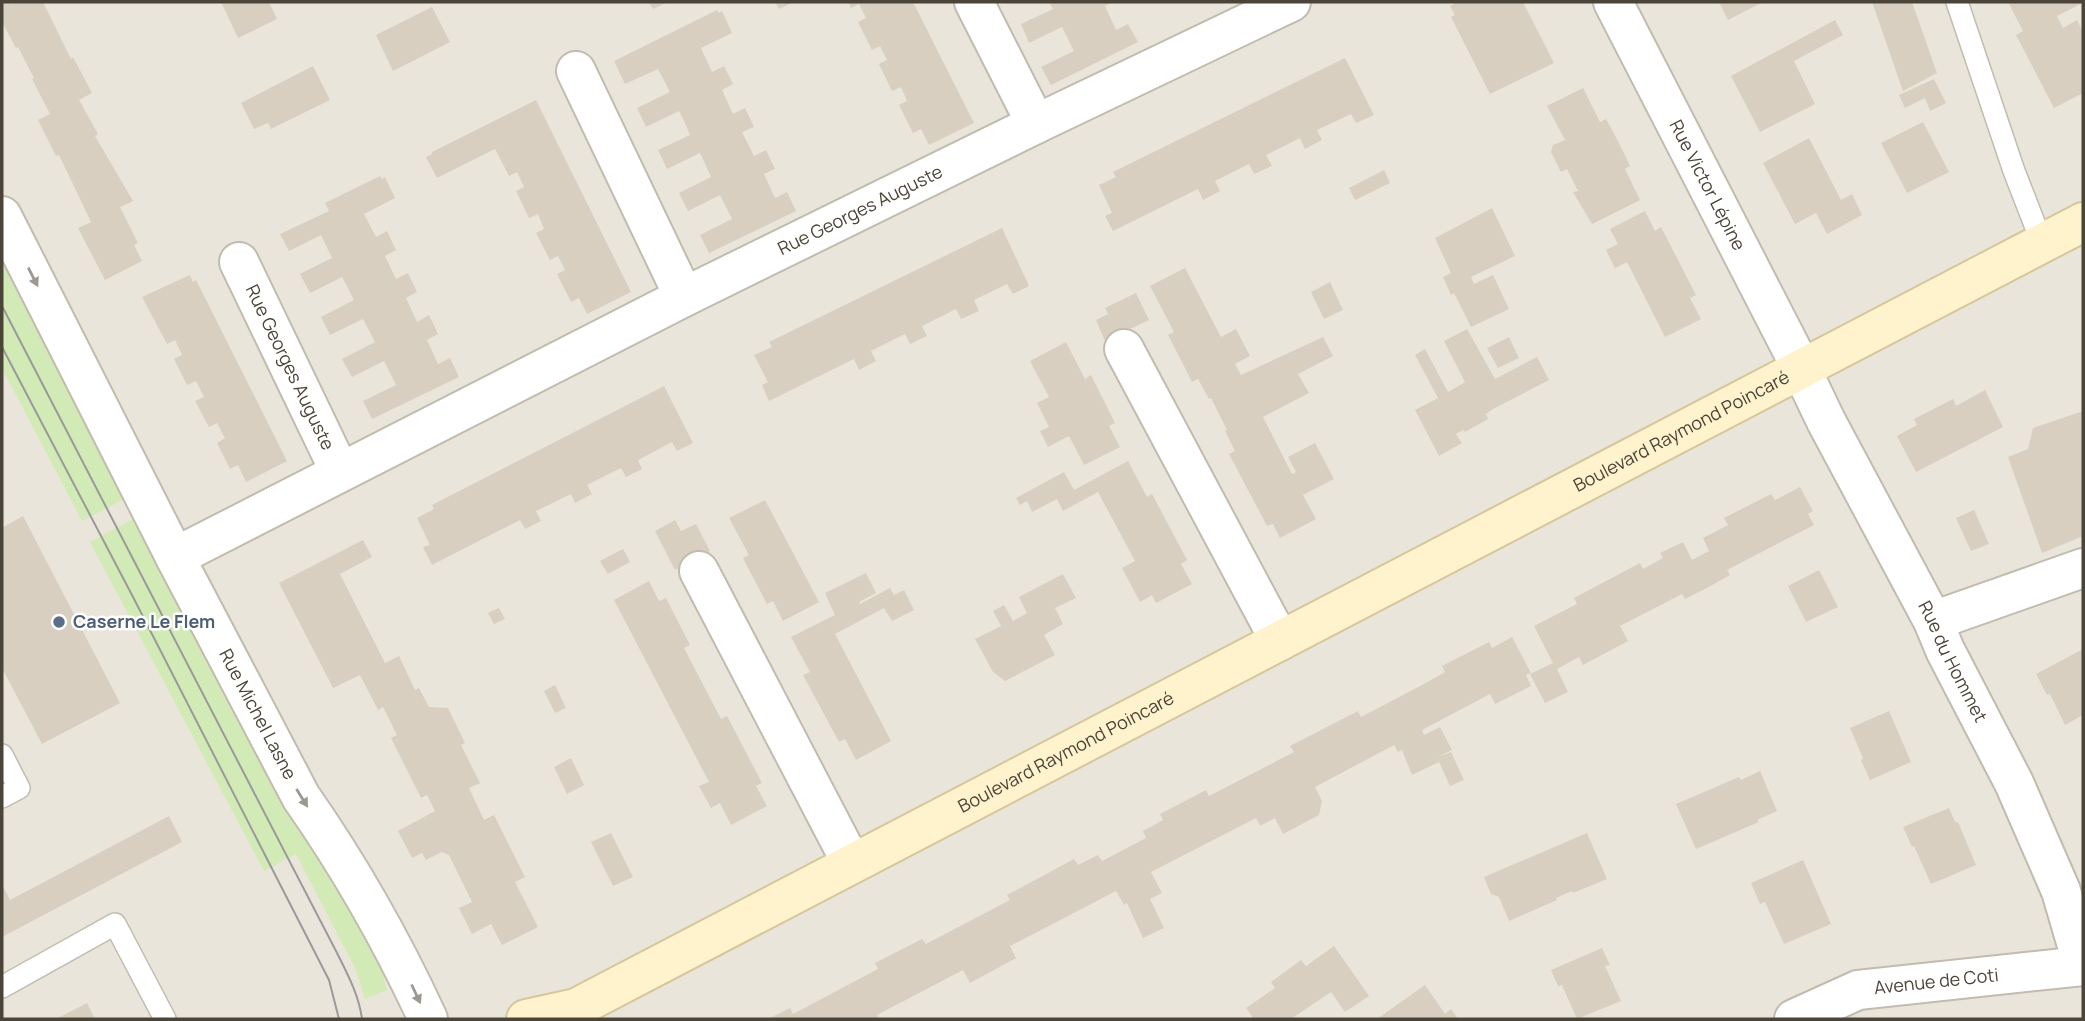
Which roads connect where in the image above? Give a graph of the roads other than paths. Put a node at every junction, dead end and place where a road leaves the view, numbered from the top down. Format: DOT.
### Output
graph roads {
  1 [pos="974,2"];
  2 [pos="1291,2"];
  3 [pos="1613,2"];
  4 [pos="1957,2"];
  5 [pos="576,71"];
  6 [pos="1036,124"];
  7 [pos="2,216"];
  8 [pos="2083,222"];
  9 [pos="2042,243"];
  10 [pos="239,262"];
  11 [pos="684,297"];
  12 [pos="1124,349"];
  13 [pos="1802,368"];
  14 [pos="341,472"];
  15 [pos="175,557"];
  16 [pos="2083,568"];
  17 [pos="699,571"];
  18 [pos="1933,621"];
  19 [pos="1280,640"];
  20 [pos="2,755"];
  21 [pos="2,797"];
  22 [pos="852,864"];
  23 [pos="2083,966"];
  24 [pos="2,987"];
  25 [pos="571,1014"];
  26 [pos="165,1019"];
  27 [pos="428,1019"];
  28 [pos="526,1019"];
  29 [pos="1794,1019"];
  1 -- 6 [label="street"];
  2 -- 6 [label="street, Rue Georges Auguste"];
  3 -- 13 [label="street, Rue Victor Lépine"];
  4 -- 9 [label="lane"];
  5 -- 11 [label="street"];
  6 -- 11 [label="street, Rue Georges Auguste"];
  7 -- 15 [label="street, Rue Michel Lasne, one-way"];
  8 -- 9 [label="main road, Boulevard Raymond Poincaré"];
  9 -- 13 [label="main road, Boulevard Raymond Poincaré"];
  10 -- 14 [label="street, Rue Georges Auguste"];
  11 -- 14 [label="street, Rue Georges Auguste"];
  12 -- 19 [label="street"];
  13 -- 18 [label="street, Rue du Hommet"];
  13 -- 19 [label="main road, Boulevard Raymond Poincaré"];
  14 -- 15 [label="street, Rue Georges Auguste"];
  15 -- 27 [label="street, Rue Michel Lasne, one-way"];
  16 -- 18 [label="street"];
  17 -- 22 [label="street"];
  18 -- 23 [label="street, Rue du Hommet"];
  19 -- 22 [label="main road, Boulevard Raymond Poincaré"];
  20 -- 21 [label="lane"];
  22 -- 25 [label="main road, Boulevard Raymond Poincaré"];
  23 -- 29 [label="street, Avenue de Coti"];
  24 -- 26 [label="lane"];
  25 -- 28 [label="main road, Boulevard Raymond Poincaré"];
}
